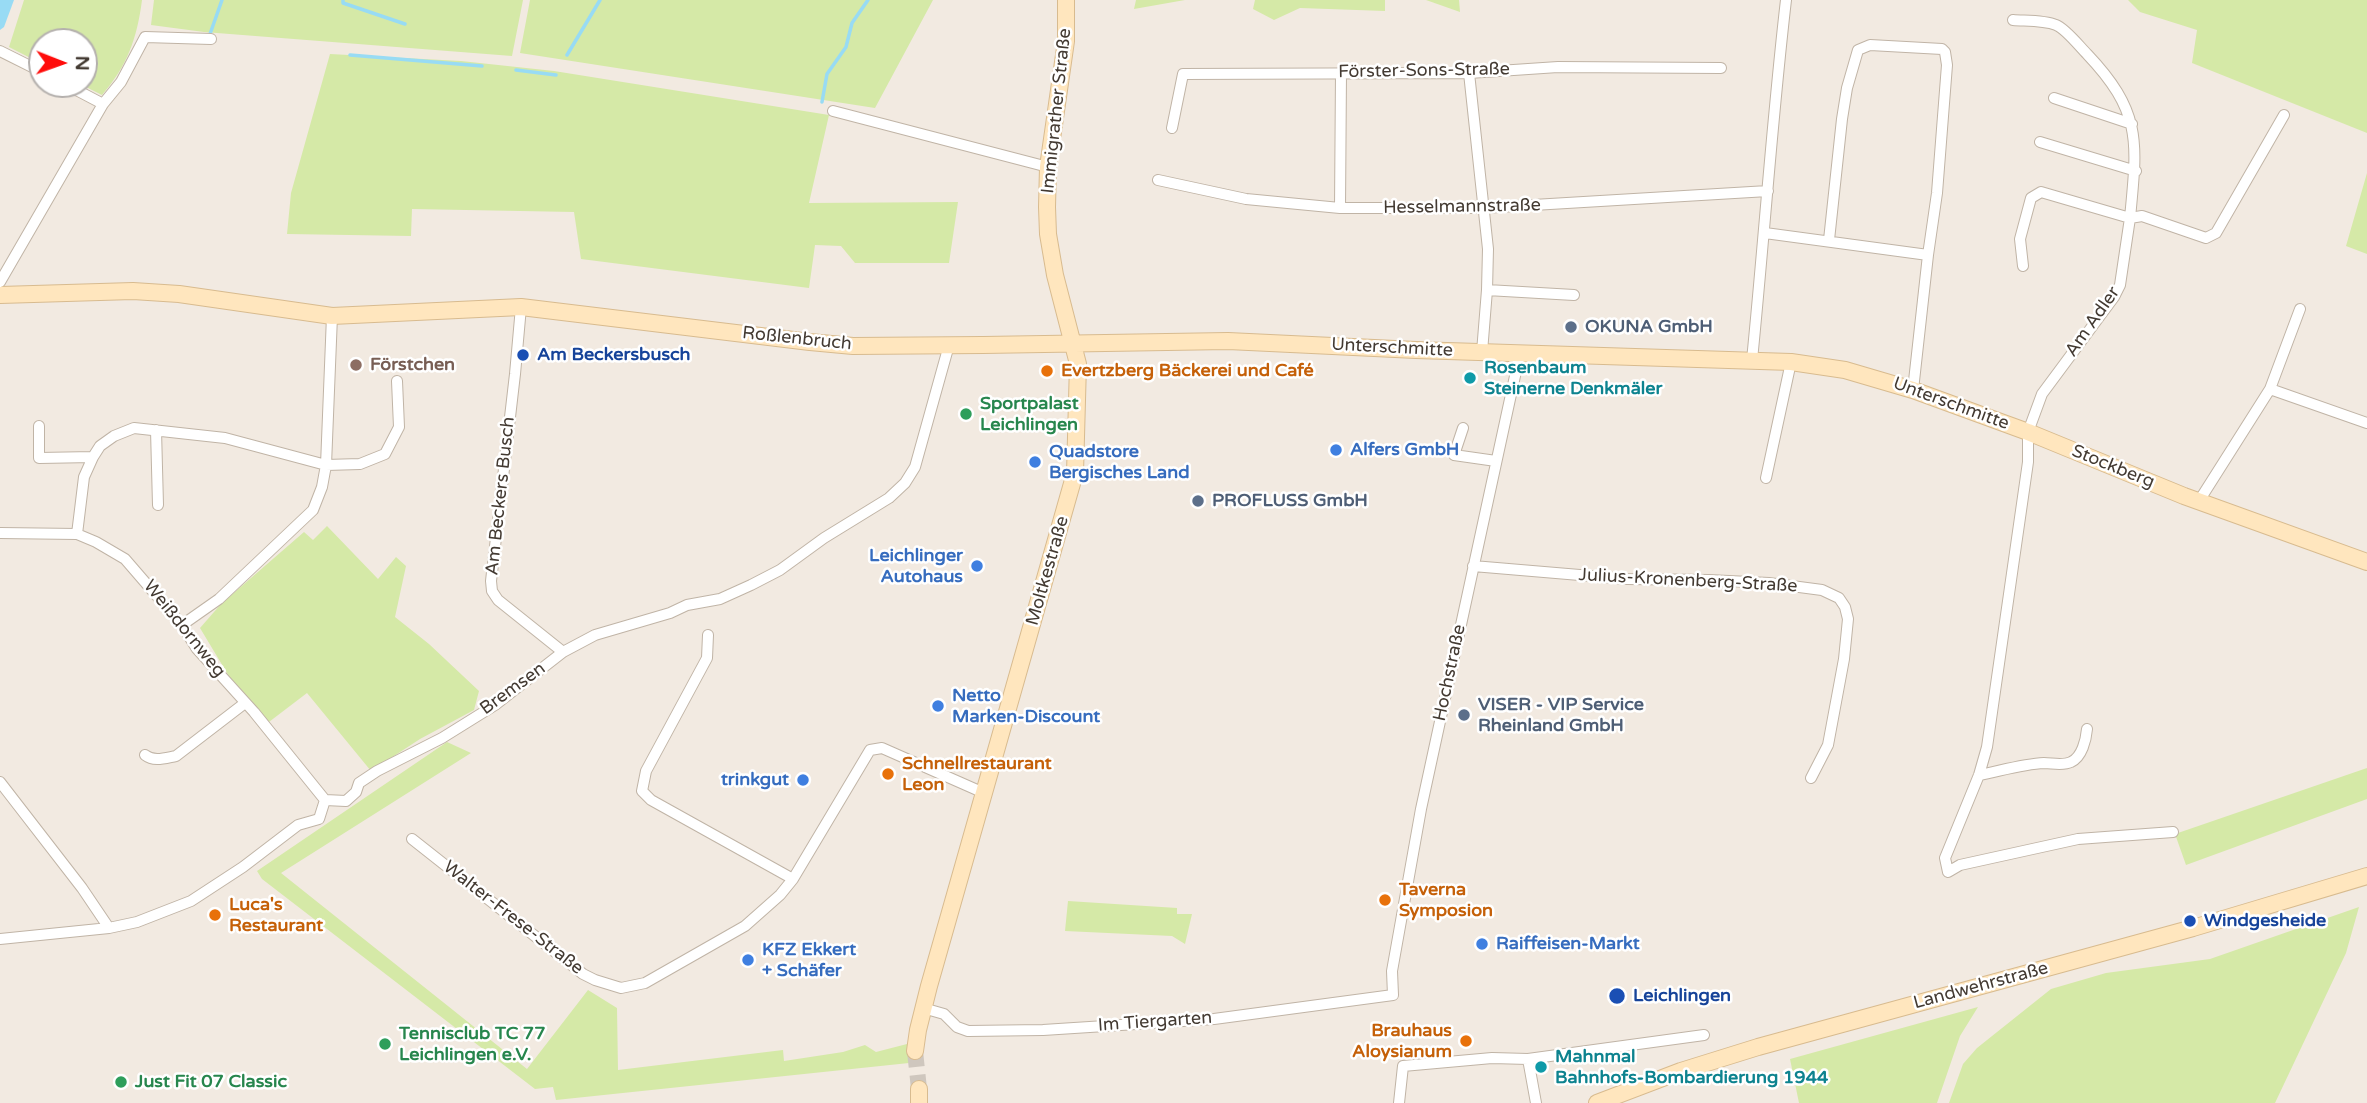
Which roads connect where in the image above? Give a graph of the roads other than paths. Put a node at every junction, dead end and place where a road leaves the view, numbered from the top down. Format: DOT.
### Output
graph roads {
  1 [pos="1066,0"];
  2 [pos="1786,0"];
  3 [pos="2013,20"];
  4 [pos="211,39"];
  5 [pos="0,51"];
  6 [pos="28,65"];
  7 [pos="1721,68"];
  8 [pos="1341,73"];
  9 [pos="1469,73"];
  10 [pos="92,98"];
  11 [pos="2054,98"];
  12 [pos="103,104"];
  13 [pos="833,111"];
  14 [pos="2284,115"];
  15 [pos="2132,124"];
  16 [pos="1172,128"];
  17 [pos="2040,142"];
  18 [pos="1048,167"];
  19 [pos="2136,172"];
  20 [pos="1158,180"];
  21 [pos="1768,191"];
  22 [pos="1340,208"];
  23 [pos="1483,208"];
  24 [pos="2130,218"];
  25 [pos="1765,233"];
  26 [pos="1829,240"];
  27 [pos="1928,255"];
  28 [pos="2023,266"];
  29 [pos="0,282"];
  30 [pos="1488,290"];
  31 [pos="0,295"];
  32 [pos="1574,295"];
  33 [pos="521,307"];
  34 [pos="2300,309"];
  35 [pos="332,316"];
  36 [pos="949,345"];
  37 [pos="1074,345"];
  38 [pos="1482,352"];
  39 [pos="1520,353"];
  40 [pos="1752,360"];
  41 [pos="1791,362"];
  42 [pos="397,381"];
  43 [pos="2270,389"];
  44 [pos="1913,390"];
  45 [pos="2367,423"];
  46 [pos="39,426"];
  47 [pos="1463,428"];
  48 [pos="156,430"];
  49 [pos="2028,432"];
  50 [pos="93,457"];
  51 [pos="1496,461"];
  52 [pos="327,465"];
  53 [pos="1766,478"];
  54 [pos="2199,501"];
  55 [pos="158,505"];
  56 [pos="0,533"];
  57 [pos="77,534"];
  58 [pos="2367,562"];
  59 [pos="1473,566"];
  60 [pos="182,625"];
  61 [pos="708,635"];
  62 [pos="563,652"];
  63 [pos="245,704"];
  64 [pos="2087,729"];
  65 [pos="145,755"];
  66 [pos="1979,775"];
  67 [pos="1811,778"];
  68 [pos="0,782"];
  69 [pos="984,793"];
  70 [pos="325,800"];
  71 [pos="2173,832"];
  72 [pos="412,839"];
  73 [pos="2367,876"];
  74 [pos="793,879"];
  75 [pos="109,928"];
  76 [pos="0,939"];
  77 [pos="1393,995"];
  78 [pos="923,1008"];
  79 [pos="1704,1035"];
  80 [pos="915,1051"];
  81 [pos="1528,1059"];
  82 [pos="1403,1066"];
  83 [pos="1399,1103"];
  84 [pos="1407,1103"];
  85 [pos="1536,1103"];
  86 [pos="1597,1103"];
  1 -- 18 [label="main road, Immigrather Straße"];
  2 -- 21 [label="street"];
  3 -- 15 [label="street, Am Adler"];
  4 -- 12 [label="street"];
  5 -- 6 [label="street"];
  7 -- 9 [label="street, Förster-Sons-Straße"];
  8 -- 9 [label="street, Förster-Sons-Straße"];
  8 -- 16 [label="street, Förster-Sons-Straße"];
  8 -- 22 [label="street"];
  9 -- 23 [label="street"];
  10 -- 12 [label="street"];
  11 -- 15 [label="street"];
  12 -- 29 [label="street"];
  13 -- 18 [label="street"];
  14 -- 24 [label="street"];
  15 -- 19 [label="street, Am Adler"];
  17 -- 19 [label="street"];
  18 -- 37 [label="main road, Immigrather Straße"];
  19 -- 24 [label="street, Am Adler"];
  20 -- 22 [label="street, Hesselmannstraße"];
  21 -- 23 [label="street, Hesselmannstraße"];
  21 -- 25 [label="street"];
  22 -- 23 [label="street, Hesselmannstraße"];
  23 -- 30 [label="street"];
  24 -- 28 [label="street"];
  24 -- 49 [label="street, Am Adler"];
  25 -- 26 [label="street"];
  25 -- 40 [label="street"];
  26 -- 27 [label="street"];
  26 -- 27 [label="street"];
  27 -- 44 [label="street"];
  30 -- 32 [label="street"];
  30 -- 38 [label="street"];
  31 -- 35 [label="main road"];
  33 -- 35 [label="main road"];
  33 -- 36 [label="main road, Roßlenbruch"];
  33 -- 62 [label="street, Am Beckers Busch"];
  34 -- 43 [label="street"];
  35 -- 52 [label="street"];
  36 -- 37 [label="main road, Roßlenbruch"];
  36 -- 62 [label="street, Bremsen"];
  37 -- 38 [label="main road, Unterschmitte"];
  37 -- 69 [label="main road, Moltkestraße"];
  38 -- 39 [label="main road, Unterschmitte"];
  39 -- 40 [label="main road, Unterschmitte"];
  39 -- 51 [label="street, Hochstraße"];
  40 -- 41 [label="main road"];
  41 -- 44 [label="main road, Unterschmitte"];
  41 -- 53 [label="street"];
  42 -- 52 [label="street"];
  43 -- 45 [label="street"];
  43 -- 54 [label="street"];
  44 -- 49 [label="main road, Unterschmitte"];
  46 -- 50 [label="street"];
  47 -- 51 [label="street"];
  48 -- 50 [label="street"];
  48 -- 52 [label="street"];
  48 -- 55 [label="street"];
  49 -- 54 [label="main road, Stockberg"];
  49 -- 66 [label="street, Am Adler"];
  50 -- 57 [label="street"];
  51 -- 59 [label="street, Hochstraße"];
  52 -- 60 [label="street"];
  54 -- 58 [label="main road, Stockberg"];
  56 -- 57 [label="street, Weißdornweg"];
  57 -- 60 [label="street, Weißdornweg"];
  59 -- 67 [label="street, Julius-Kronenberg-Straße"];
  59 -- 77 [label="street, Hochstraße"];
  60 -- 63 [label="street, Weißdornweg"];
  61 -- 74 [label="street"];
  62 -- 70 [label="street, Bremsen"];
  63 -- 65 [label="street"];
  63 -- 70 [label="street, Weißdornweg"];
  64 -- 66 [label="street"];
  66 -- 71 [label="street, Am Adler"];
  68 -- 75 [label="street"];
  69 -- 74 [label="street, Walter-Frese-Straße"];
  69 -- 78 [label="main road, Moltkestraße"];
  70 -- 75 [label="street"];
  72 -- 74 [label="street, Walter-Frese-Straße"];
  73 -- 86 [label="main road, Landwehrstraße"];
  75 -- 76 [label="street"];
  77 -- 78 [label="street, Im Tiergarten"];
  78 -- 80 [label="main road, Moltkestraße"];
  79 -- 81 [label="street"];
  81 -- 82 [label="street"];
  81 -- 85 [label="street"];
  82 -- 83 [label="street"];
  82 -- 84 [label="street"];
}
